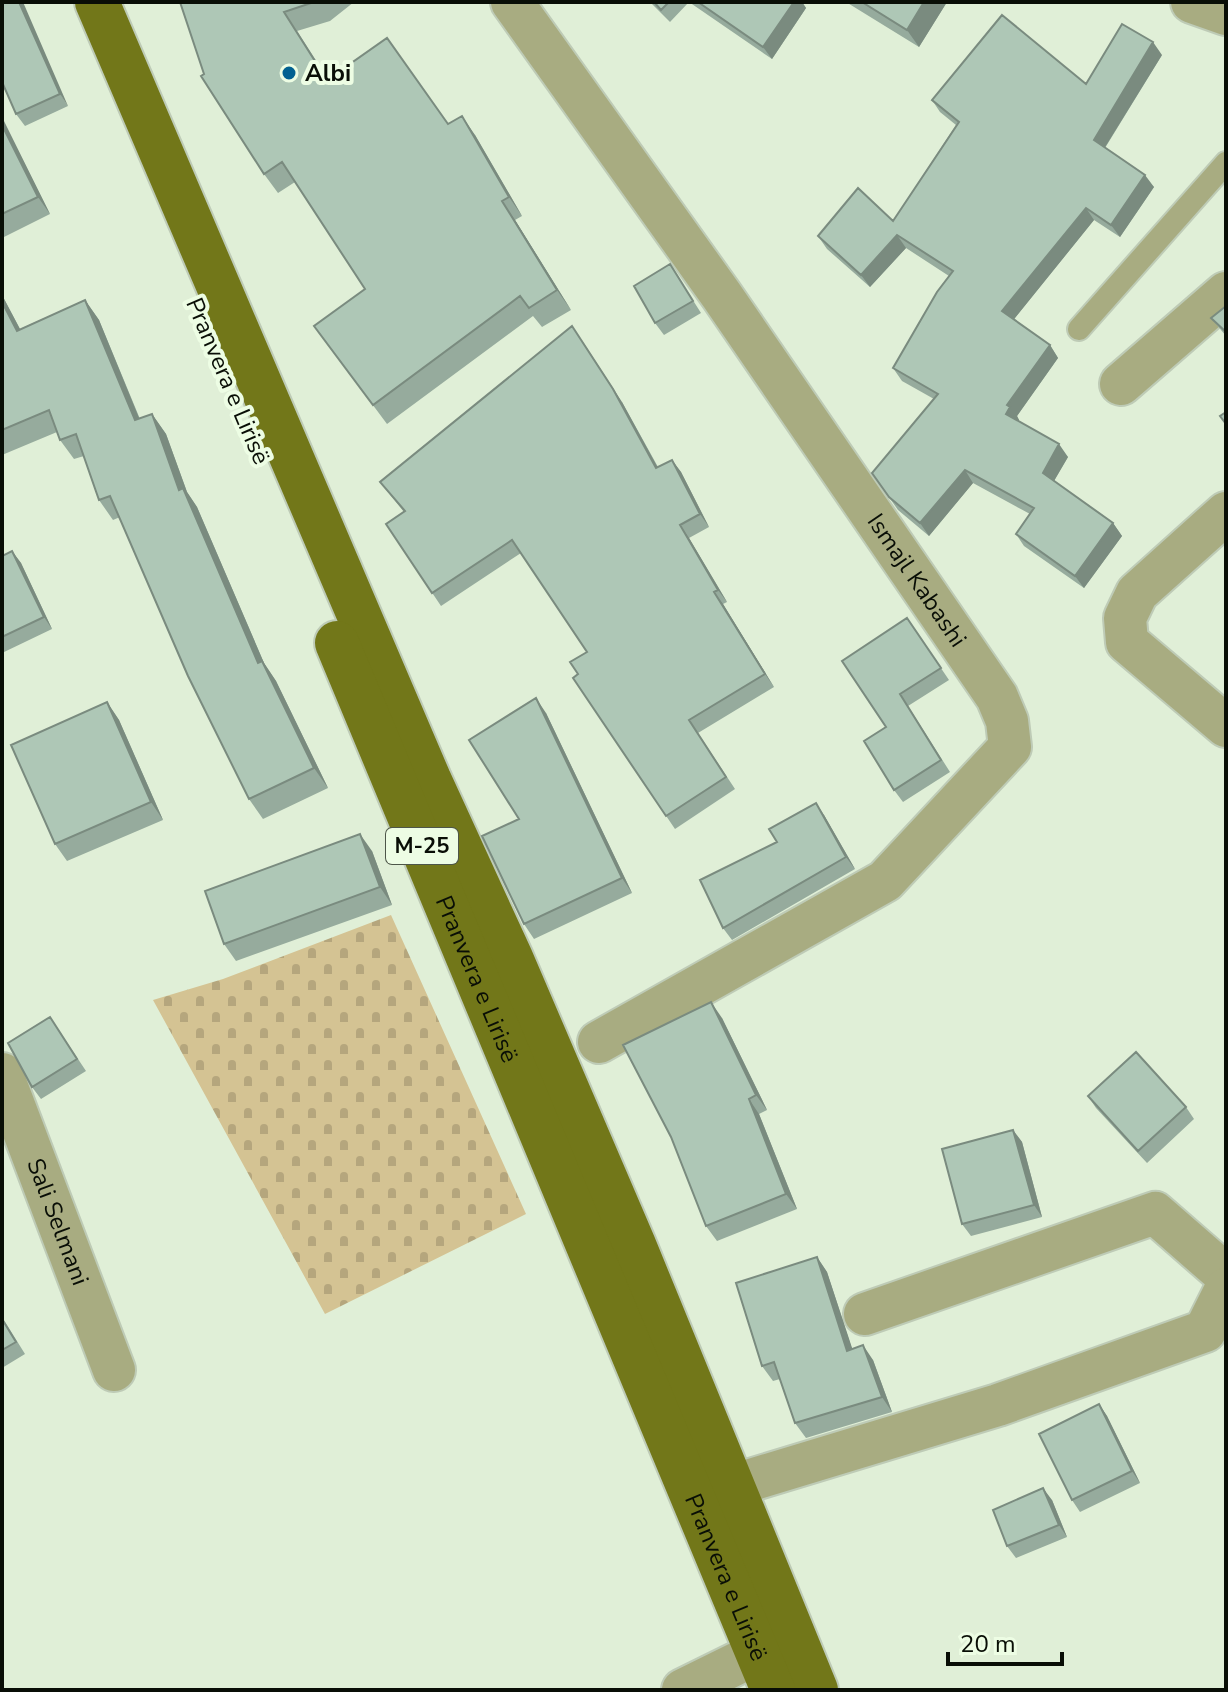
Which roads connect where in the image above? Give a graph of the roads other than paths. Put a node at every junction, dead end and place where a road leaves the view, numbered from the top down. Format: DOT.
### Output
graph roads {
  1 [pos="71,2"];
  2 [pos="97,2"];
  3 [pos="512,2"];
  4 [pos="1192,2"];
  5 [pos="1226,14"];
  6 [pos="1226,163"];
  7 [pos="1226,293"];
  8 [pos="1079,329"];
  9 [pos="1121,384"];
  10 [pos="1226,513"];
  11 [pos="1226,726"];
  12 [pos="599,1042"];
  13 [pos="2,1074"];
  14 [pos="1226,1275"];
  15 [pos="1226,1289"];
  16 [pos="865,1314"];
  17 [pos="114,1370"];
  18 [pos="731,1486"];
  19 [pos="765,1671"];
  20 [pos="683,1690"];
  21 [pos="816,1690"];
  1 -- 19 [label="main road, Pranvera e Lirisë / M-25"];
  2 -- 18 [label="main road, Pranvera e Lirisë"];
  3 -- 12 [label="street, Ismajl Kabashi"];
  4 -- 5 [label="street"];
  6 -- 8 [label="lane"];
  7 -- 9 [label="street"];
  10 -- 11 [label="street"];
  13 -- 17 [label="street, Sali Selmani"];
  14 -- 16 [label="street"];
  15 -- 18 [label="street, Pranvera e Lirisë"];
  18 -- 21 [label="main road, Pranvera e Lirisë"];
  19 -- 20 [label="street"];
}
